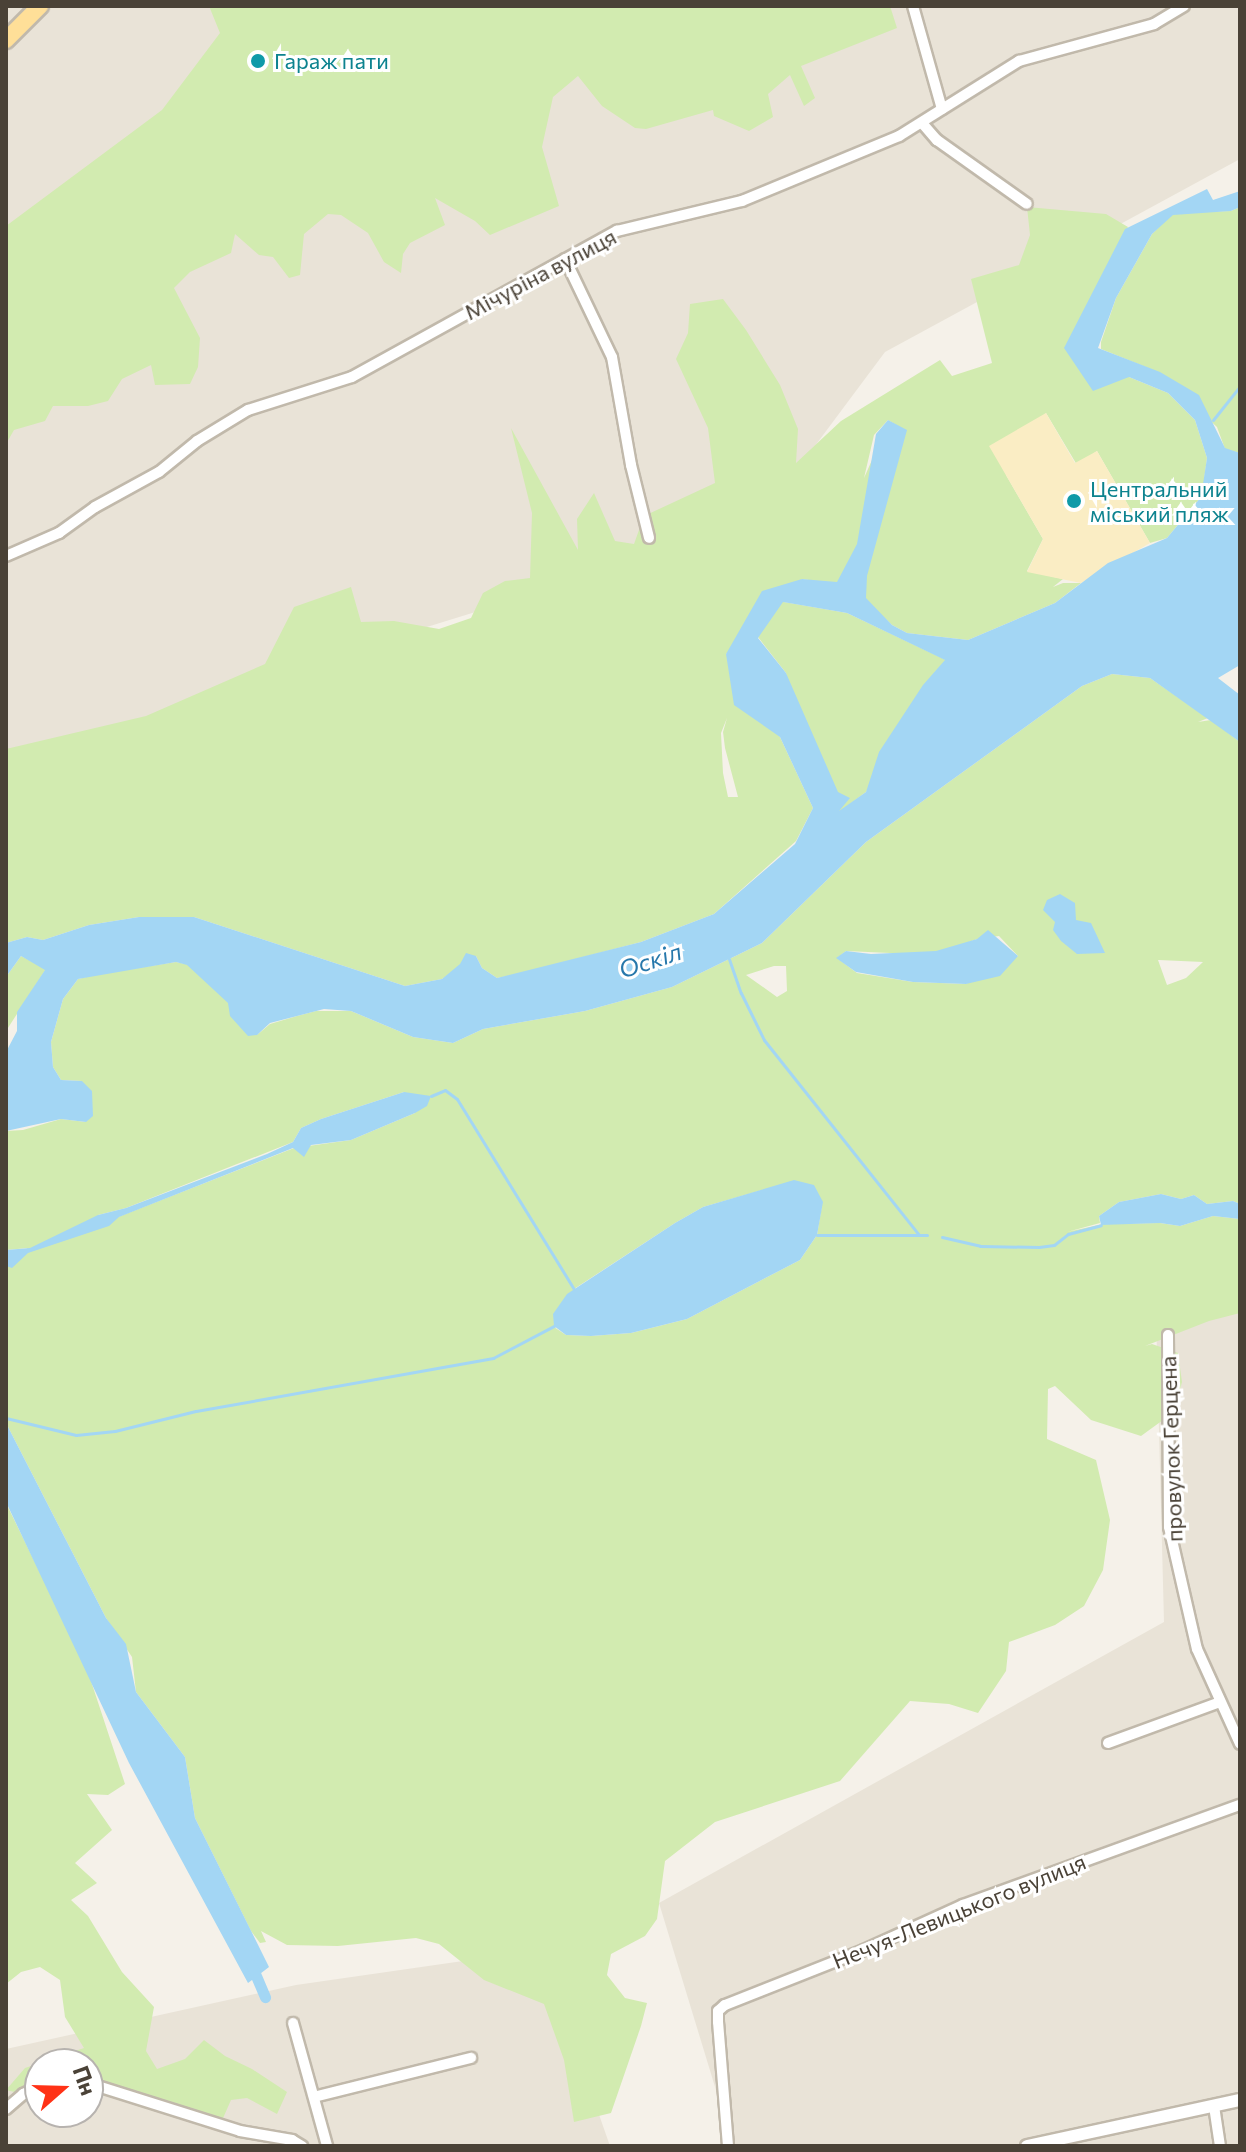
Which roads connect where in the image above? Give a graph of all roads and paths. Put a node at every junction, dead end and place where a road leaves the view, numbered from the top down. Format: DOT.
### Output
graph roads {
  1 [pos="40,6"];
  2 [pos="913,6"];
  3 [pos="1184,6"];
  4 [pos="6,40"];
  5 [pos="942,109"];
  6 [pos="922,123"];
  7 [pos="1027,204"];
  8 [pos="565,259"];
  9 [pos="649,538"];
  10 [pos="6,556"];
  11 [pos="1168,1335"];
  12 [pos="1220,1702"];
  13 [pos="1108,1743"];
  14 [pos="1240,1744"];
  15 [pos="1240,1805"];
  16 [pos="293,2023"];
  17 [pos="471,2058"];
  18 [pos="104,2088"];
  19 [pos="24,2095"];
  20 [pos="314,2097"];
  21 [pos="1240,2100"];
  22 [pos="1214,2106"];
  23 [pos="6,2109"];
  24 [pos="302,2146"];
  25 [pos="327,2146"];
  26 [pos="728,2146"];
  27 [pos="1027,2146"];
  28 [pos="1220,2146"];
  1 -- 4 [label="main road"];
  2 -- 5 [label="street"];
  3 -- 5 [label="street, Мічуріна вулиця"];
  5 -- 6 [label="street, Мічуріна вулиця"];
  6 -- 7 [label="street"];
  6 -- 8 [label="street, Мічуріна вулиця"];
  8 -- 9 [label="street"];
  8 -- 10 [label="street, Мічуріна вулиця"];
  11 -- 12 [label="street, провулок Герцена"];
  12 -- 13 [label="street"];
  12 -- 14 [label="street, провулок Герцена"];
  15 -- 26 [label="street, Нечуя-Левицького вулиця"];
  16 -- 20 [label="street"];
  17 -- 20 [label="street"];
  18 -- 24 [label="street"];
  19 -- 23 [label="street"];
  20 -- 25 [label="street"];
  21 -- 22 [label="street"];
  22 -- 27 [label="street"];
  22 -- 28 [label="street"];
}
